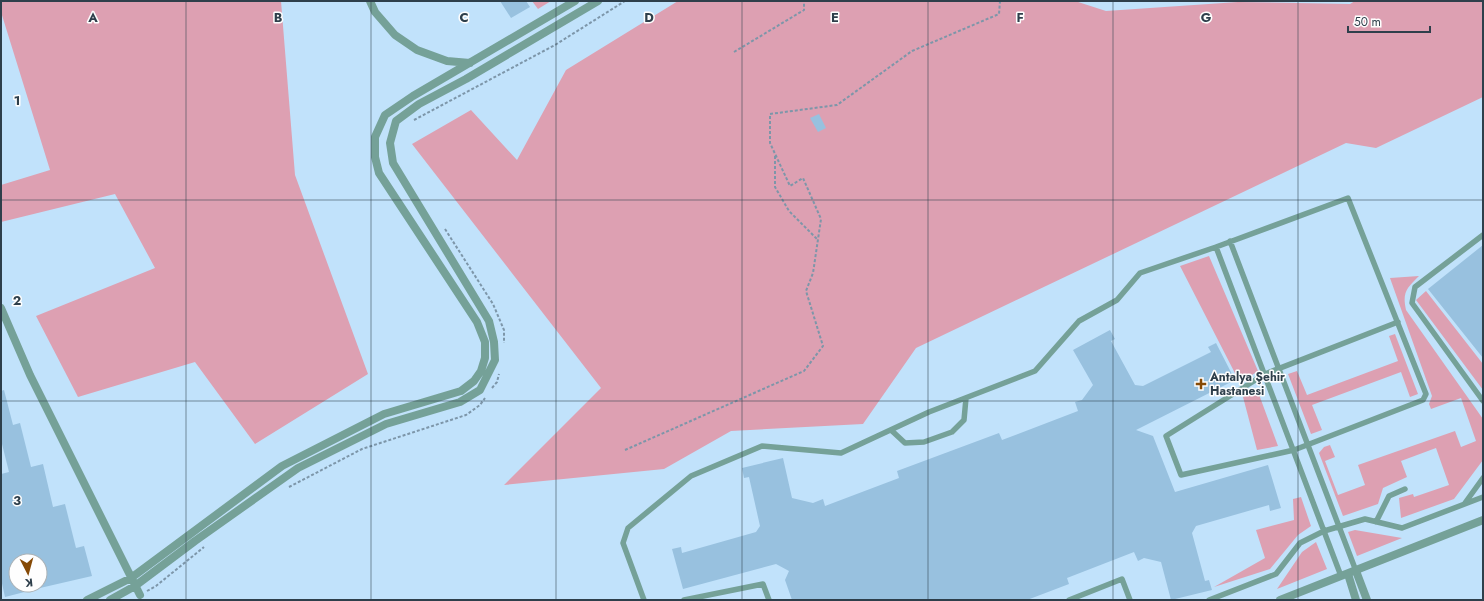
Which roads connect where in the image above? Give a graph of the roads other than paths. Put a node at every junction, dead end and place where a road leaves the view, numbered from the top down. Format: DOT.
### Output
graph roads {
  1 [pos="370,1"];
  2 [pos="575,1"];
  3 [pos="598,1"];
  4 [pos="470,63"];
  5 [pos="1483,235"];
  6 [pos="1230,241"];
  7 [pos="1216,247"];
  8 [pos="1,308"];
  9 [pos="1398,322"];
  10 [pos="1278,369"];
  11 [pos="1265,374"];
  12 [pos="966,398"];
  13 [pos="1483,401"];
  14 [pos="891,430"];
  15 [pos="1308,445"];
  16 [pos="1294,450"];
  17 [pos="1483,478"];
  18 [pos="1405,489"];
  19 [pos="1483,496"];
  20 [pos="1465,504"];
  21 [pos="1483,520"];
  22 [pos="1376,522"];
  23 [pos="1339,527"];
  24 [pos="1324,531"];
  25 [pos="1348,574"];
  26 [pos="131,578"];
  27 [pos="135,586"];
  28 [pos="140,594"];
  29 [pos="87,600"];
  30 [pos="110,600"];
  31 [pos="644,600"];
  32 [pos="684,600"];
  33 [pos="769,600"];
  34 [pos="1068,600"];
  35 [pos="1130,600"];
  36 [pos="1209,600"];
  37 [pos="1280,600"];
  38 [pos="1356,600"];
  39 [pos="1367,600"];
  1 -- 4 [label="street"];
  2 -- 4 [label="street"];
  3 -- 27 [label="street"];
  4 -- 26 [label="street"];
  5 -- 13 [label="lane"];
  6 -- 7 [label="lane"];
  6 -- 9 [label="lane"];
  6 -- 10 [label="lane"];
  7 -- 11 [label="lane"];
  7 -- 12 [label="lane"];
  8 -- 26 [label="street"];
  9 -- 10 [label="lane"];
  9 -- 15 [label="lane"];
  10 -- 11 [label="lane"];
  10 -- 15 [label="lane"];
  11 -- 16 [label="lane"];
  11 -- 16 [label="lane"];
  12 -- 14 [label="lane"];
  12 -- 14 [label="lane"];
  14 -- 31 [label="lane"];
  15 -- 16 [label="lane"];
  15 -- 23 [label="lane"];
  16 -- 24 [label="lane"];
  17 -- 20 [label="lane"];
  18 -- 22 [label="lane"];
  19 -- 20 [label="lane"];
  20 -- 22 [label="lane"];
  21 -- 25 [label="street"];
  22 -- 23 [label="lane"];
  23 -- 24 [label="lane"];
  23 -- 25 [label="lane"];
  24 -- 25 [label="lane"];
  24 -- 36 [label="lane"];
  25 -- 37 [label="street"];
  25 -- 38 [label="street"];
  25 -- 39 [label="street"];
  26 -- 27 [label="street"];
  26 -- 29 [label="street"];
  27 -- 28 [label="street"];
  27 -- 30 [label="street"];
  32 -- 33 [label="lane"];
  34 -- 35 [label="lane"];
}
